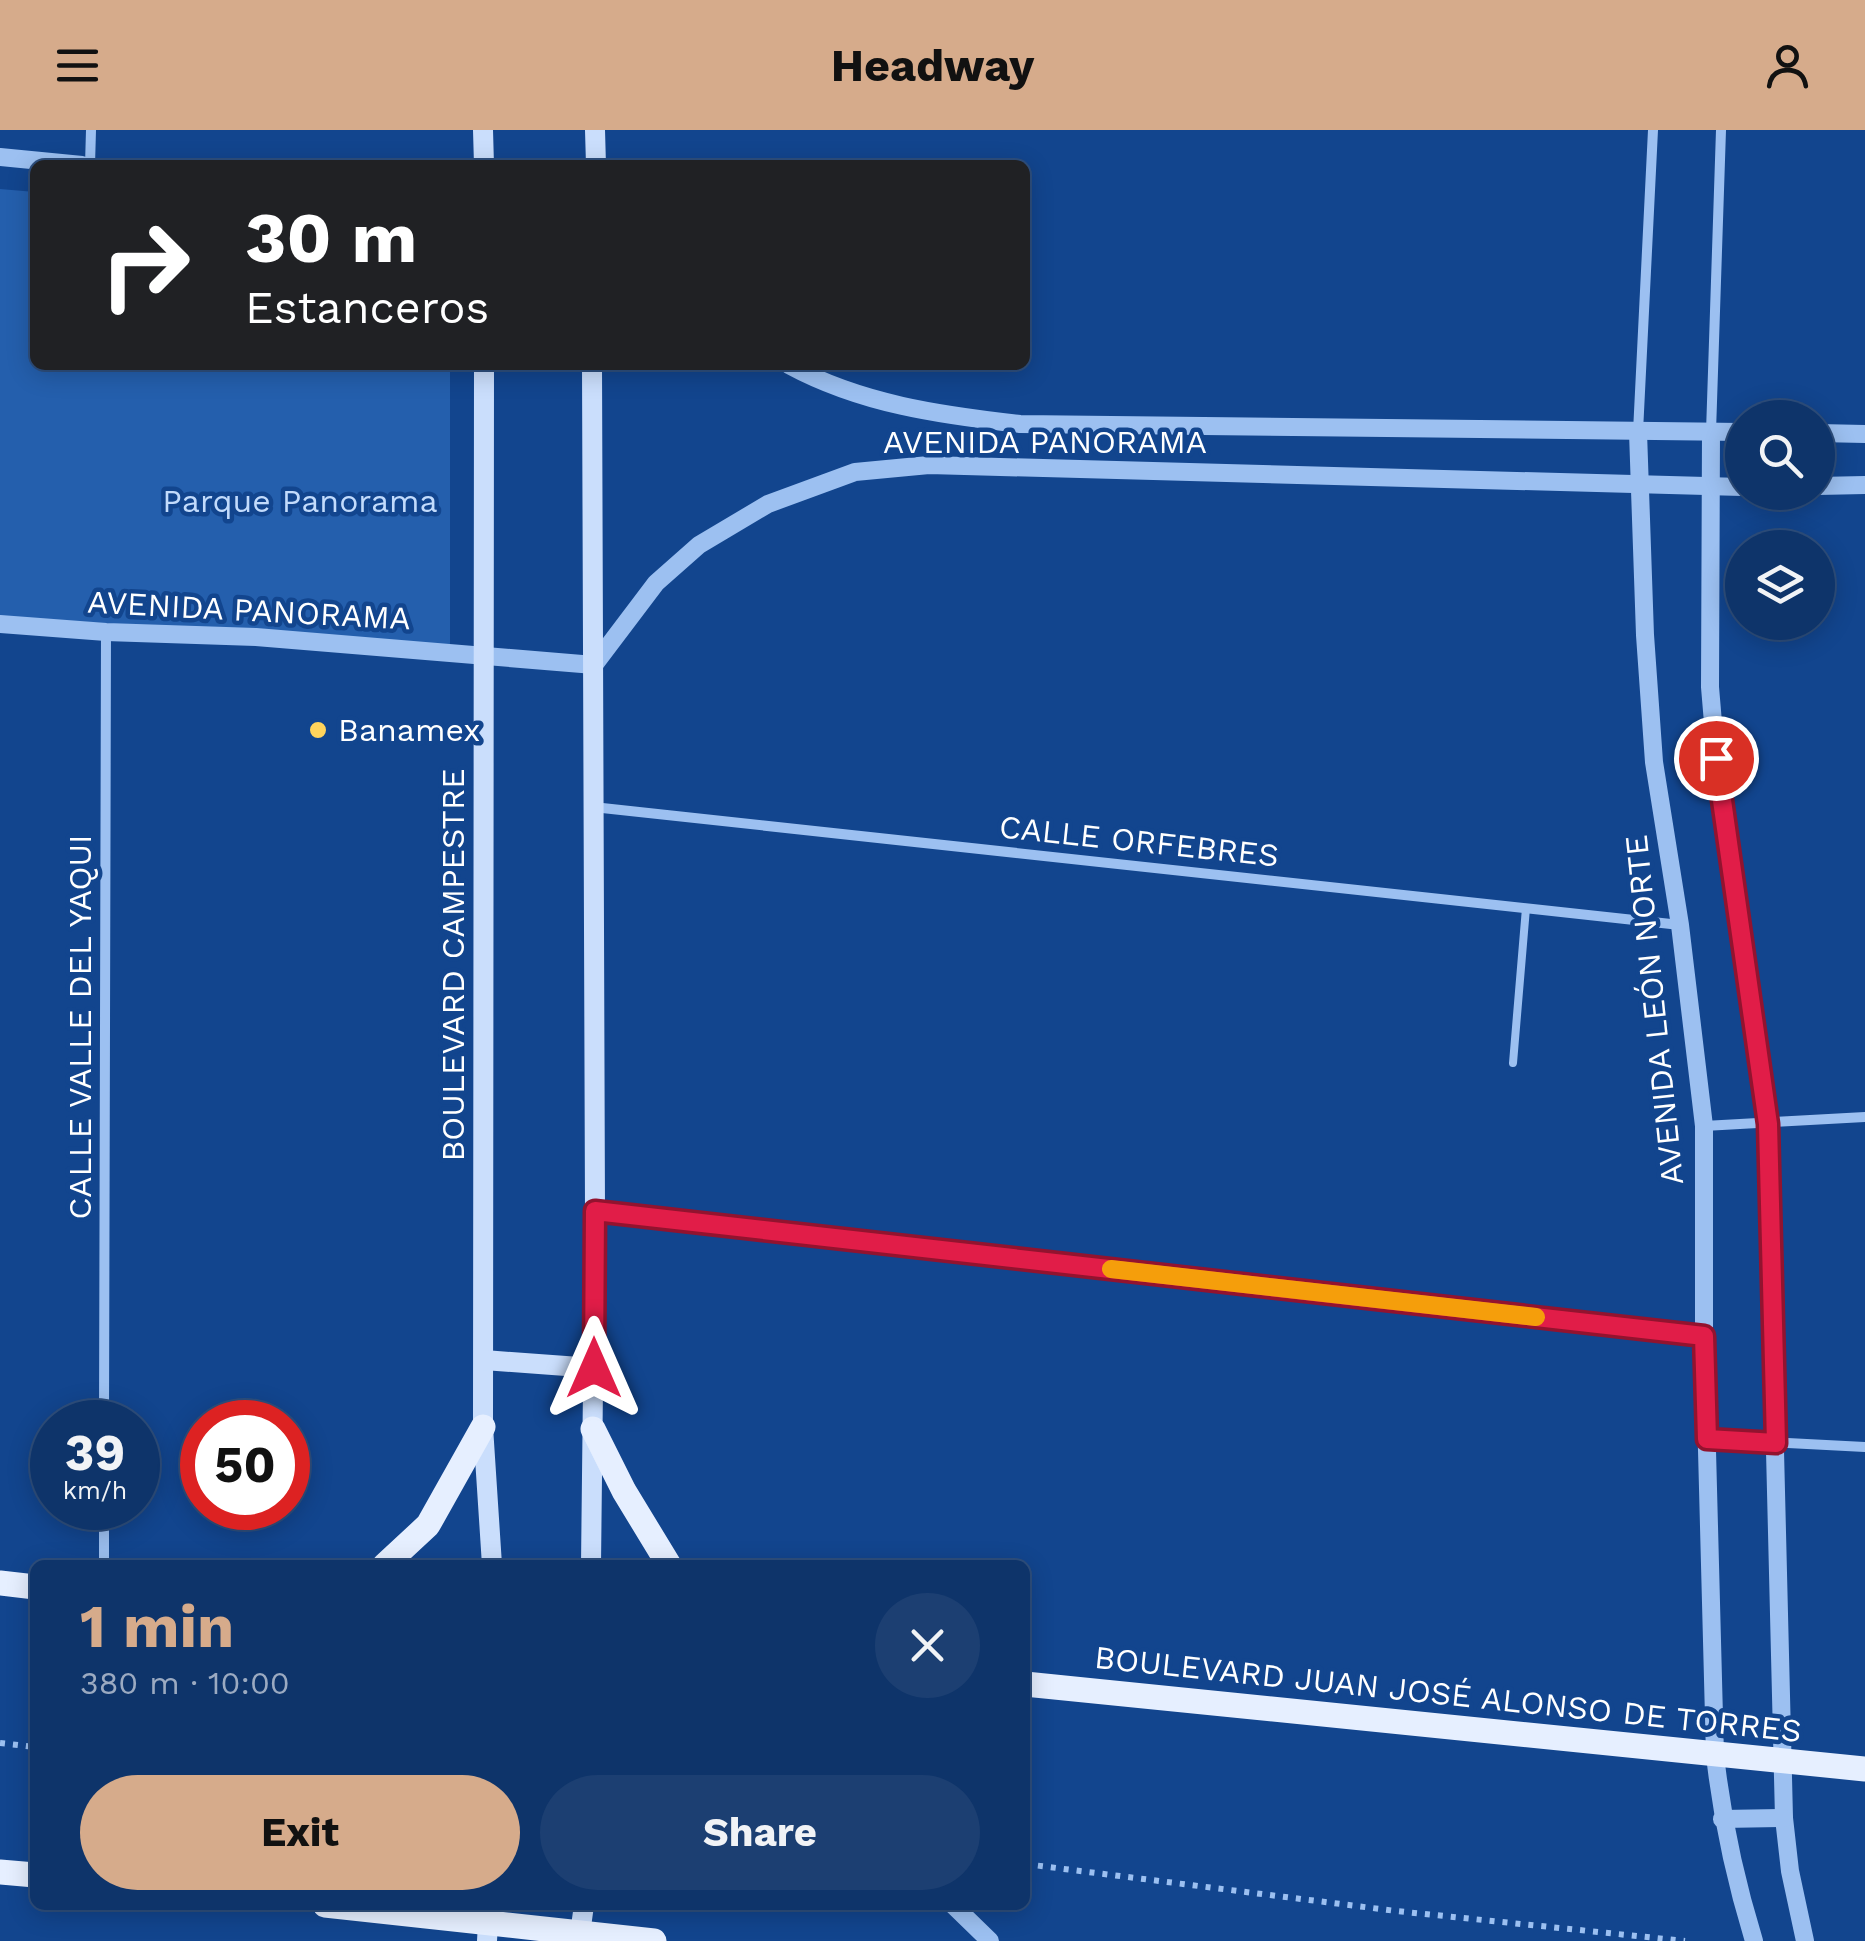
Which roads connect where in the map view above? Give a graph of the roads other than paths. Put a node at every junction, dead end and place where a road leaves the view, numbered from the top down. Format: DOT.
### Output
graph roads {
  1 [pos="90,130"];
  2 [pos="482,130"];
  3 [pos="596,130"];
  4 [pos="1653,130"];
  5 [pos="1721,130"];
  6 [pos="0,157"];
  7 [pos="31,160"];
  8 [pos="90,160"];
  9 [pos="484,160"];
  10 [pos="596,160"];
  11 [pos="484,370"];
  12 [pos="592,370"];
  13 [pos="801,370"];
  14 [pos="1638,432"];
  15 [pos="1711,432"];
  16 [pos="1725,432"];
  17 [pos="1835,433"];
  18 [pos="1865,434"];
  19 [pos="1640,484"];
  20 [pos="1865,485"];
  21 [pos="1835,486"];
  22 [pos="1710,488"];
  23 [pos="1725,488"];
  24 [pos="0,624"];
  25 [pos="106,632"];
  26 [pos="481,654"];
  27 [pos="594,665"];
  28 [pos="592,807"];
  29 [pos="1526,908"];
  30 [pos="1680,925"];
  31 [pos="1513,1063"];
  32 [pos="1865,1117"];
  33 [pos="1768,1124"];
  34 [pos="1704,1126"];
  35 [pos="595,1211"];
  36 [pos="1704,1336"];
  37 [pos="484,1360"];
  38 [pos="594,1368"];
  39 [pos="104,1400"];
  40 [pos="483,1427"];
  41 [pos="593,1429"];
  42 [pos="1707,1439"];
  43 [pos="1776,1443"];
  44 [pos="1865,1446"];
  45 [pos="104,1530"];
  46 [pos="104,1560"];
  47 [pos="390,1560"];
  48 [pos="492,1560"];
  49 [pos="591,1560"];
  50 [pos="667,1560"];
  51 [pos="0,1583"];
  52 [pos="30,1586"];
  53 [pos="1030,1685"];
  54 [pos="1715,1755"];
  55 [pos="1782,1760"];
  56 [pos="1865,1769"];
  57 [pos="1784,1818"];
  58 [pos="1722,1819"];
  59 [pos="0,1872"];
  60 [pos="30,1875"];
  61 [pos="370,1910"];
  62 [pos="583,1910"];
  63 [pos="958,1910"];
  64 [pos="488,1923"];
  65 [pos="580,1937"];
  66 [pos="654,1941"];
  67 [pos="990,1941"];
  68 [pos="1754,1941"];
  69 [pos="1805,1941"];
  1 -- 8 [label="street"];
  2 -- 9 [label="main road"];
  3 -- 10 [label="main road"];
  4 -- 14 [label="street, AVENIDA LEÓN NORTE"];
  5 -- 15 [label="street"];
  6 -- 7 [label="street"];
  11 -- 26 [label="main road, BOULEVARD CAMPESTRE"];
  12 -- 27 [label="main road"];
  13 -- 14 [label="street, AVENIDA PANORAMA"];
  14 -- 15 [label="street, AVENIDA PANORAMA"];
  14 -- 19 [label="street, AVENIDA LEÓN NORTE"];
  15 -- 16 [label="street, AVENIDA PANORAMA"];
  15 -- 22 [label="street"];
  17 -- 18 [label="street"];
  19 -- 22 [label="street, AVENIDA PANORAMA"];
  19 -- 27 [label="street, AVENIDA PANORAMA"];
  19 -- 30 [label="street, AVENIDA LEÓN NORTE"];
  20 -- 21 [label="street"];
  22 -- 23 [label="street, AVENIDA PANORAMA"];
  22 -- 33 [label="street"];
  24 -- 25 [label="street, AVENIDA PANORAMA"];
  25 -- 26 [label="street, AVENIDA PANORAMA"];
  25 -- 39 [label="street, CALLE VALLE DEL YAQUI"];
  26 -- 27 [label="street, AVENIDA PANORAMA"];
  26 -- 37 [label="main road, BOULEVARD CAMPESTRE"];
  27 -- 28 [label="main road"];
  28 -- 29 [label="street, CALLE ORFEBRES"];
  28 -- 35 [label="main road"];
  29 -- 30 [label="street, CALLE ORFEBRES"];
  29 -- 31 [label="lane"];
  30 -- 34 [label="street, AVENIDA LEÓN NORTE"];
  32 -- 33 [label="street"];
  33 -- 34 [label="street"];
  33 -- 43 [label="street"];
  34 -- 36 [label="street, AVENIDA LEÓN NORTE"];
  35 -- 36 [label="street"];
  35 -- 38 [label="main road"];
  36 -- 42 [label="street, AVENIDA LEÓN NORTE"];
  37 -- 38 [label="main road"];
  37 -- 40 [label="main road, BOULEVARD CAMPESTRE"];
  38 -- 41 [label="main road"];
  40 -- 47 [label="main road"];
  40 -- 48 [label="main road, BOULEVARD CAMPESTRE"];
  41 -- 49 [label="main road"];
  41 -- 50 [label="main road"];
  42 -- 43 [label="street"];
  42 -- 54 [label="street, AVENIDA LEÓN NORTE"];
  43 -- 44 [label="street"];
  43 -- 55 [label="street"];
  45 -- 46 [label="street"];
  51 -- 52 [label="main road"];
  53 -- 54 [label="main road, BOULEVARD JUAN JOSÉ ALONSO DE TORRES"];
  54 -- 55 [label="main road, BOULEVARD JUAN JOSÉ ALONSO DE TORRES"];
  54 -- 58 [label="street, AVENIDA LEÓN NORTE"];
  55 -- 56 [label="main road, BOULEVARD JUAN JOSÉ ALONSO DE TORRES"];
  55 -- 57 [label="street"];
  57 -- 58 [label="street"];
  57 -- 69 [label="street"];
  58 -- 68 [label="street, AVENIDA LEÓN NORTE"];
  59 -- 60 [label="main road"];
  61 -- 64 [label="main road"];
  62 -- 65 [label="main road"];
  63 -- 67 [label="street"];
  64 -- 65 [label="main road"];
  65 -- 66 [label="main road"];
}
